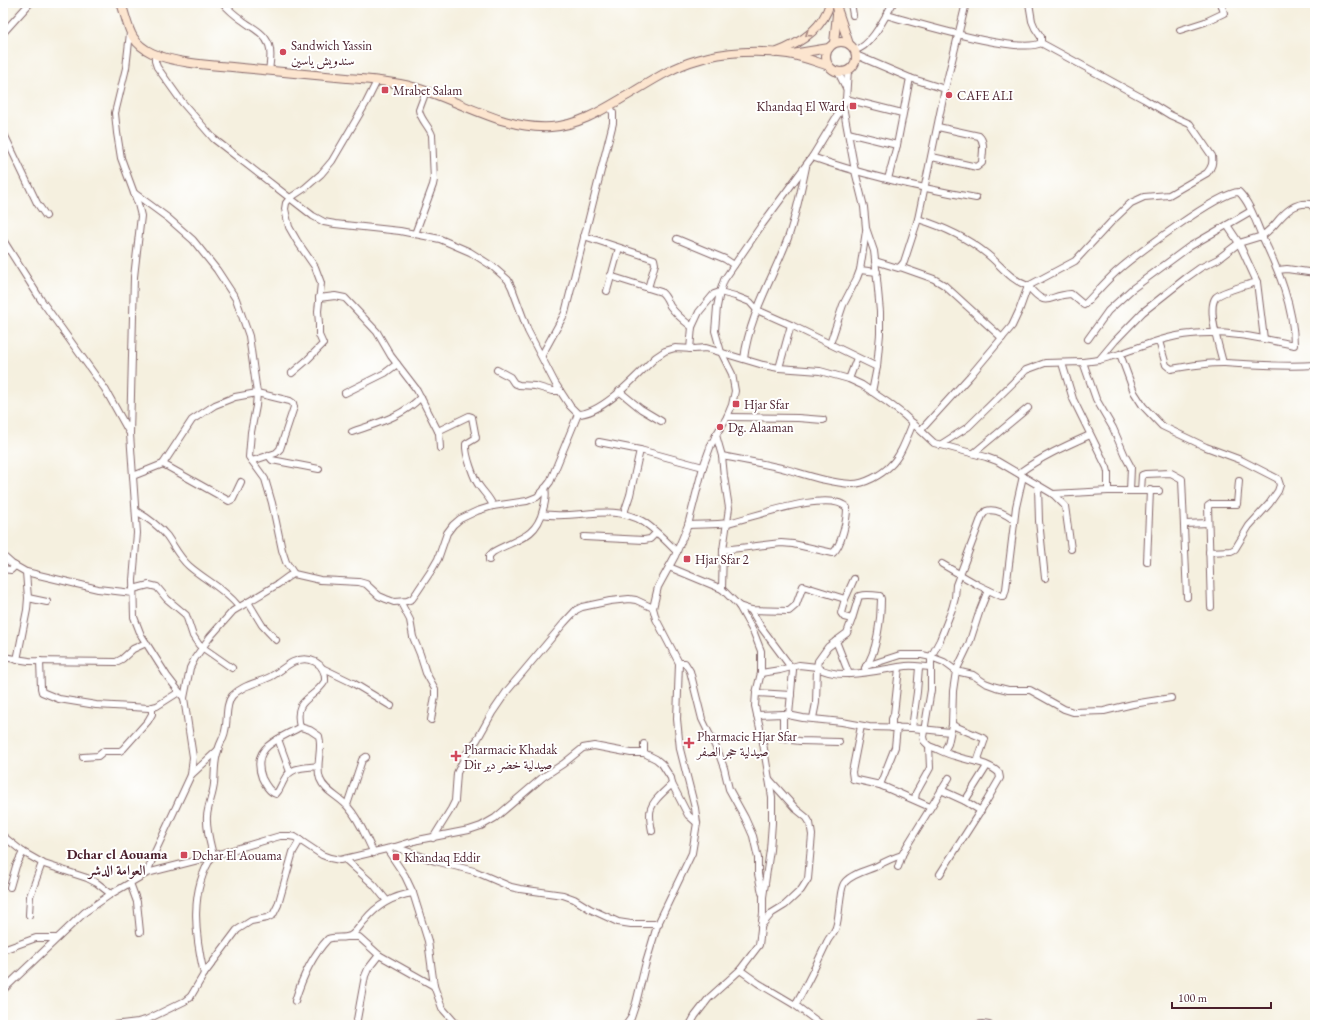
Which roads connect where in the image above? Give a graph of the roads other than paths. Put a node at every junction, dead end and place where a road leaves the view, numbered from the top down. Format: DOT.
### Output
graph roads {
  1 [pos="30,3"];
  2 [pos="121,3"];
  3 [pos="223,3"];
  4 [pos="830,3"];
  5 [pos="851,3"];
  6 [pos="893,3"];
  7 [pos="966,3"];
  8 [pos="1029,3"];
  9 [pos="1221,3"];
  10 [pos="837,7"];
  11 [pos="886,14"];
  12 [pos="853,15"];
  13 [pos="1180,30"];
  14 [pos="3,33"];
  15 [pos="130,33"];
  16 [pos="958,35"];
  17 [pos="1041,43"];
  18 [pos="849,44"];
  19 [pos="832,46"];
  20 [pos="773,53"];
  21 [pos="856,53"];
  22 [pos="155,54"];
  23 [pos="790,54"];
  24 [pos="829,66"];
  25 [pos="848,70"];
  26 [pos="269,71"];
  27 [pos="838,72"];
  28 [pos="910,78"];
  29 [pos="377,81"];
  30 [pos="846,88"];
  31 [pos="946,89"];
  32 [pos="426,91"];
  33 [pos="846,99"];
  34 [pos="610,106"];
  35 [pos="843,106"];
  36 [pos="902,113"];
  37 [pos="938,127"];
  38 [pos="3,132"];
  39 [pos="848,133"];
  40 [pos="897,145"];
  41 [pos="812,157"];
  42 [pos="932,157"];
  43 [pos="806,165"];
  44 [pos="855,170"];
  45 [pos="888,179"];
  46 [pos="925,189"];
  47 [pos="134,193"];
  48 [pos="290,198"];
  49 [pos="976,198"];
  50 [pos="1315,209"];
  51 [pos="1251,211"];
  52 [pos="46,216"];
  53 [pos="918,219"];
  54 [pos="1227,225"];
  55 [pos="866,228"];
  56 [pos="415,234"];
  57 [pos="584,236"];
  58 [pos="1262,236"];
  59 [pos="677,239"];
  60 [pos="3,240"];
  61 [pos="1239,243"];
  62 [pos="619,248"];
  63 [pos="875,261"];
  64 [pos="734,266"];
  65 [pos="900,267"];
  66 [pos="860,270"];
  67 [pos="1278,270"];
  68 [pos="877,272"];
  69 [pos="1315,273"];
  70 [pos="610,276"];
  71 [pos="1257,282"];
  72 [pos="1028,286"];
  73 [pos="648,288"];
  74 [pos="607,291"];
  75 [pos="720,292"];
  76 [pos="319,298"];
  77 [pos="757,310"];
  78 [pos="791,325"];
  79 [pos="692,327"];
  80 [pos="1216,334"];
  81 [pos="1002,338"];
  82 [pos="1088,339"];
  83 [pos="1264,339"];
  84 [pos="1159,341"];
  85 [pos="830,344"];
  86 [pos="690,349"];
  87 [pos="721,352"];
  88 [pos="1120,354"];
  89 [pos="542,355"];
  90 [pos="857,358"];
  91 [pos="744,359"];
  92 [pos="1099,360"];
  93 [pos="1083,362"];
  94 [pos="1062,363"];
  95 [pos="1223,363"];
  96 [pos="397,364"];
  97 [pos="1315,365"];
  98 [pos="877,367"];
  99 [pos="779,368"];
  100 [pos="498,370"];
  101 [pos="292,373"];
  102 [pos="849,379"];
  103 [pos="560,391"];
  104 [pos="619,392"];
  105 [pos="872,392"];
  106 [pos="258,393"];
  107 [pos="345,393"];
  108 [pos="421,397"];
  109 [pos="1028,408"];
  110 [pos="578,414"];
  111 [pos="728,417"];
  112 [pos="662,420"];
  113 [pos="823,420"];
  114 [pos="913,423"];
  115 [pos="921,430"];
  116 [pos="438,431"];
  117 [pos="352,432"];
  118 [pos="130,434"];
  119 [pos="1090,434"];
  120 [pos="716,435"];
  121 [pos="599,442"];
  122 [pos="940,445"];
  123 [pos="440,448"];
  124 [pos="640,450"];
  125 [pos="974,453"];
  126 [pos="268,455"];
  127 [pos="722,456"];
  128 [pos="252,461"];
  129 [pos="163,464"];
  130 [pos="703,467"];
  131 [pos="319,469"];
  132 [pos="1021,474"];
  133 [pos="133,476"];
  134 [pos="1239,481"];
  135 [pos="241,482"];
  136 [pos="1038,486"];
  137 [pos="545,488"];
  138 [pos="1150,490"];
  139 [pos="1108,491"];
  140 [pos="1130,491"];
  141 [pos="1141,491"];
  142 [pos="1159,491"];
  143 [pos="1053,494"];
  144 [pos="493,506"];
  145 [pos="136,511"];
  146 [pos="624,513"];
  147 [pos="542,514"];
  148 [pos="1014,520"];
  149 [pos="727,523"];
  150 [pos="1208,523"];
  151 [pos="1185,524"];
  152 [pos="688,525"];
  153 [pos="656,533"];
  154 [pos="584,537"];
  155 [pos="1071,549"];
  156 [pos="723,550"];
  157 [pos="677,552"];
  158 [pos="1209,552"];
  159 [pos="3,556"];
  160 [pos="488,560"];
  161 [pos="1147,562"];
  162 [pos="942,564"];
  163 [pos="15,566"];
  164 [pos="669,567"];
  165 [pos="3,569"];
  166 [pos="26,572"];
  167 [pos="294,574"];
  168 [pos="959,574"];
  169 [pos="1045,578"];
  170 [pos="854,579"];
  171 [pos="722,589"];
  172 [pos="988,590"];
  173 [pos="133,591"];
  174 [pos="1187,597"];
  175 [pos="28,598"];
  176 [pos="846,599"];
  177 [pos="46,602"];
  178 [pos="248,602"];
  179 [pos="401,603"];
  180 [pos="738,606"];
  181 [pos="238,607"];
  182 [pos="1212,607"];
  183 [pos="653,608"];
  184 [pos="751,610"];
  185 [pos="852,619"];
  186 [pos="276,640"];
  187 [pos="836,641"];
  188 [pos="146,643"];
  189 [pos="202,648"];
  190 [pos="3,657"];
  191 [pos="931,657"];
  192 [pos="17,660"];
  193 [pos="40,661"];
  194 [pos="678,663"];
  195 [pos="817,666"];
  196 [pos="866,666"];
  197 [pos="919,667"];
  198 [pos="931,667"];
  199 [pos="232,668"];
  200 [pos="322,668"];
  201 [pos="792,668"];
  202 [pos="899,668"];
  203 [pos="956,671"];
  204 [pos="862,672"];
  205 [pos="761,673"];
  206 [pos="849,674"];
  207 [pos="179,692"];
  208 [pos="756,693"];
  209 [pos="791,695"];
  210 [pos="184,698"];
  211 [pos="1171,698"];
  212 [pos="391,706"];
  213 [pos="152,707"];
  214 [pos="782,714"];
  215 [pos="757,715"];
  216 [pos="789,715"];
  217 [pos="813,718"];
  218 [pos="430,720"];
  219 [pos="952,725"];
  220 [pos="861,726"];
  221 [pos="300,727"];
  222 [pos="894,727"];
  223 [pos="912,728"];
  224 [pos="924,728"];
  225 [pos="950,732"];
  226 [pos="278,739"];
  227 [pos="838,742"];
  228 [pos="644,744"];
  229 [pos="929,746"];
  230 [pos="218,750"];
  231 [pos="944,751"];
  232 [pos="644,754"];
  233 [pos="366,756"];
  234 [pos="83,757"];
  235 [pos="977,762"];
  236 [pos="318,766"];
  237 [pos="987,766"];
  238 [pos="290,772"];
  239 [pos="191,775"];
  240 [pos="769,778"];
  241 [pos="948,778"];
  242 [pos="672,784"];
  243 [pos="880,785"];
  244 [pos="941,790"];
  245 [pos="914,799"];
  246 [pos="965,801"];
  247 [pos="347,805"];
  248 [pos="930,807"];
  249 [pos="981,810"];
  250 [pos="697,823"];
  251 [pos="652,831"];
  252 [pos="3,836"];
  253 [pos="433,838"];
  254 [pos="300,840"];
  255 [pos="395,847"];
  256 [pos="387,849"];
  257 [pos="23,852"];
  258 [pos="374,853"];
  259 [pos="902,854"];
  260 [pos="213,855"];
  261 [pos="345,859"];
  262 [pos="42,863"];
  263 [pos="898,867"];
  264 [pos="147,873"];
  265 [pos="940,874"];
  266 [pos="130,883"];
  267 [pos="10,886"];
  268 [pos="413,892"];
  269 [pos="110,894"];
  270 [pos="763,897"];
  271 [pos="387,901"];
  272 [pos="29,915"];
  273 [pos="659,924"];
  274 [pos="761,926"];
  275 [pos="140,932"];
  276 [pos="348,937"];
  277 [pos="57,938"];
  278 [pos="3,950"];
  279 [pos="379,956"];
  280 [pos="740,970"];
  281 [pos="204,974"];
  282 [pos="434,986"];
  283 [pos="3,990"];
  284 [pos="295,1001"];
  285 [pos="795,1005"];
  286 [pos="113,1025"];
  287 [pos="356,1025"];
  288 [pos="457,1025"];
  289 [pos="626,1025"];
  290 [pos="690,1025"];
  291 [pos="822,1025"];
  292 [pos="976,1025"];
  293 [pos="989,1025"];
  1 -- 14 [label="street"];
  2 -- 15 [label="street"];
  3 -- 26 [label="street"];
  4 -- 20 [label="street, one-way"];
  5 -- 12 [label="street"];
  6 -- 11 [label="street"];
  7 -- 16 [label="street"];
  8 -- 17 [label="street"];
  9 -- 13 [label="street"];
  10 -- 18 [label="street"];
  10 -- 19 [label="street"];
  11 -- 16 [label="street"];
  11 -- 21 [label="street"];
  15 -- 22 [label="street"];
  15 -- 47 [label="street"];
  16 -- 17 [label="street"];
  16 -- 31 [label="street"];
  17 -- 72 [label="street"];
  18 -- 19 [label="street"];
  18 -- 21 [label="street"];
  19 -- 23 [label="street"];
  19 -- 24 [label="street"];
  20 -- 23 [label="street"];
  20 -- 34 [label="street"];
  21 -- 25 [label="street"];
  21 -- 28 [label="street"];
  22 -- 26 [label="street"];
  22 -- 48 [label="street"];
  23 -- 24 [label="street"];
  24 -- 27 [label="street"];
  25 -- 27 [label="street"];
  25 -- 30 [label="street"];
  26 -- 29 [label="street"];
  27 -- 30 [label="street"];
  28 -- 31 [label="street"];
  28 -- 36 [label="street"];
  29 -- 32 [label="street"];
  29 -- 48 [label="street"];
  30 -- 33 [label="street"];
  31 -- 37 [label="street"];
  32 -- 34 [label="street"];
  32 -- 56 [label="street"];
  33 -- 35 [label="street"];
  33 -- 36 [label="street"];
  34 -- 57 [label="street"];
  35 -- 39 [label="street"];
  35 -- 41 [label="street"];
  36 -- 40 [label="street"];
  37 -- 42 [label="street"];
  37 -- 42 [label="street"];
  38 -- 52 [label="street"];
  39 -- 40 [label="street"];
  39 -- 44 [label="street"];
  40 -- 45 [label="street"];
  41 -- 43 [label="street"];
  41 -- 44 [label="street"];
  42 -- 46 [label="street"];
  43 -- 64 [label="street"];
  43 -- 77 [label="street"];
  44 -- 45 [label="street"];
  44 -- 55 [label="street"];
  45 -- 46 [label="street"];
  46 -- 49 [label="street"];
  46 -- 53 [label="street"];
  47 -- 106 [label="street"];
  47 -- 118 [label="street"];
  48 -- 56 [label="street"];
  48 -- 76 [label="street"];
  50 -- 58 [label="street"];
  51 -- 54 [label="street"];
  51 -- 58 [label="street"];
  51 -- 72 [label="street"];
  53 -- 65 [label="street"];
  53 -- 72 [label="street"];
  54 -- 61 [label="street"];
  54 -- 82 [label="street"];
  55 -- 63 [label="street"];
  55 -- 66 [label="street"];
  56 -- 89 [label="street"];
  57 -- 62 [label="street"];
  57 -- 89 [label="street"];
  58 -- 61 [label="street"];
  58 -- 67 [label="street"];
  59 -- 64 [label="street"];
  60 -- 118 [label="street"];
  61 -- 71 [label="street"];
  61 -- 92 [label="street"];
  62 -- 70 [label="street"];
  62 -- 73 [label="street"];
  63 -- 65 [label="street"];
  63 -- 68 [label="street"];
  64 -- 75 [label="street"];
  65 -- 81 [label="street"];
  66 -- 68 [label="street"];
  66 -- 85 [label="street"];
  67 -- 69 [label="street"];
  67 -- 83 [label="street"];
  68 -- 98 [label="street"];
  70 -- 73 [label="street"];
  70 -- 74 [label="street"];
  71 -- 80 [label="street"];
  71 -- 83 [label="street"];
  72 -- 81 [label="street"];
  73 -- 79 [label="street"];
  75 -- 77 [label="street"];
  75 -- 79 [label="street"];
  75 -- 87 [label="street"];
  76 -- 96 [label="street"];
  76 -- 101 [label="street"];
  77 -- 78 [label="street"];
  77 -- 91 [label="street"];
  78 -- 85 [label="street"];
  78 -- 99 [label="street"];
  79 -- 86 [label="street"];
  80 -- 83 [label="street"];
  80 -- 84 [label="street"];
  80 -- 95 [label="street"];
  81 -- 115 [label="street"];
  84 -- 88 [label="street"];
  84 -- 95 [label="street"];
  85 -- 90 [label="street"];
  86 -- 87 [label="street"];
  86 -- 104 [label="street"];
  87 -- 91 [label="street"];
  87 -- 111 [label="street"];
  88 -- 92 [label="street"];
  88 -- 158 [label="street"];
  89 -- 103 [label="street"];
  90 -- 98 [label="street"];
  90 -- 102 [label="street"];
  91 -- 99 [label="street"];
  92 -- 93 [label="street"];
  93 -- 94 [label="street"];
  93 -- 140 [label="street"];
  94 -- 119 [label="street"];
  94 -- 122 [label="street"];
  95 -- 97 [label="street"];
  96 -- 107 [label="street"];
  96 -- 108 [label="street"];
  98 -- 105 [label="street"];
  99 -- 102 [label="street"];
  100 -- 103 [label="street"];
  102 -- 105 [label="street"];
  103 -- 110 [label="street"];
  104 -- 110 [label="street"];
  104 -- 112 [label="street"];
  105 -- 114 [label="street"];
  106 -- 126 [label="street"];
  106 -- 128 [label="street"];
  106 -- 129 [label="street"];
  108 -- 116 [label="street"];
  108 -- 117 [label="street"];
  109 -- 125 [label="street"];
  110 -- 137 [label="street"];
  111 -- 113 [label="street"];
  111 -- 120 [label="street"];
  114 -- 115 [label="street"];
  114 -- 127 [label="street"];
  115 -- 122 [label="street"];
  116 -- 123 [label="street"];
  116 -- 144 [label="street"];
  118 -- 133 [label="street"];
  119 -- 132 [label="street"];
  119 -- 139 [label="street"];
  120 -- 127 [label="street"];
  120 -- 130 [label="street"];
  121 -- 124 [label="street"];
  122 -- 125 [label="street"];
  124 -- 130 [label="street"];
  124 -- 146 [label="street"];
  125 -- 132 [label="street"];
  126 -- 128 [label="street"];
  126 -- 131 [label="street"];
  127 -- 149 [label="street"];
  128 -- 167 [label="street"];
  129 -- 133 [label="street"];
  129 -- 135 [label="street"];
  130 -- 152 [label="street"];
  132 -- 136 [label="street"];
  132 -- 148 [label="street"];
  133 -- 145 [label="street"];
  134 -- 150 [label="street"];
  136 -- 143 [label="street"];
  136 -- 169 [label="street"];
  137 -- 144 [label="street"];
  137 -- 147 [label="street"];
  138 -- 141 [label="street"];
  138 -- 142 [label="street"];
  138 -- 161 [label="street"];
  139 -- 140 [label="street"];
  139 -- 143 [label="street"];
  140 -- 141 [label="street"];
  141 -- 151 [label="street"];
  143 -- 155 [label="street"];
  144 -- 179 [label="street"];
  145 -- 173 [label="street"];
  145 -- 181 [label="street"];
  146 -- 147 [label="street"];
  146 -- 153 [label="street"];
  147 -- 160 [label="street"];
  148 -- 168 [label="street"];
  148 -- 172 [label="street"];
  149 -- 152 [label="street"];
  149 -- 156 [label="street"];
  149 -- 156 [label="street"];
  150 -- 151 [label="street"];
  150 -- 158 [label="street"];
  151 -- 174 [label="street"];
  152 -- 157 [label="street"];
  153 -- 154 [label="street"];
  153 -- 157 [label="street"];
  156 -- 171 [label="street"];
  157 -- 164 [label="street"];
  158 -- 182 [label="street"];
  159 -- 163 [label="street"];
  162 -- 168 [label="street"];
  163 -- 165 [label="street"];
  163 -- 166 [label="street"];
  164 -- 171 [label="street"];
  164 -- 183 [label="street"];
  166 -- 173 [label="street"];
  166 -- 175 [label="street"];
  167 -- 178 [label="street"];
  167 -- 179 [label="street"];
  168 -- 172 [label="street"];
  168 -- 191 [label="street"];
  170 -- 176 [label="street"];
  171 -- 180 [label="street"];
  172 -- 203 [label="street"];
  173 -- 188 [label="street"];
  173 -- 189 [label="street"];
  175 -- 177 [label="street"];
  175 -- 192 [label="street"];
  176 -- 184 [label="street"];
  176 -- 185 [label="street"];
  178 -- 181 [label="street"];
  178 -- 186 [label="street"];
  179 -- 218 [label="street"];
  180 -- 184 [label="street"];
  180 -- 205 [label="street"];
  181 -- 189 [label="street"];
  183 -- 194 [label="street"];
  183 -- 253 [label="street"];
  184 -- 201 [label="street"];
  185 -- 187 [label="street"];
  185 -- 196 [label="street"];
  187 -- 195 [label="street"];
  187 -- 206 [label="street"];
  188 -- 193 [label="street"];
  188 -- 207 [label="street"];
  189 -- 199 [label="street"];
  189 -- 210 [label="street"];
  190 -- 192 [label="street"];
  191 -- 196 [label="street"];
  191 -- 198 [label="street"];
  191 -- 203 [label="street"];
  192 -- 193 [label="street"];
  193 -- 213 [label="street"];
  194 -- 250 [label="street"];
  194 -- 270 [label="street"];
  195 -- 201 [label="street"];
  195 -- 206 [label="street"];
  195 -- 217 [label="street"];
  196 -- 204 [label="street"];
  197 -- 198 [label="street"];
  197 -- 202 [label="street"];
  197 -- 223 [label="street"];
  198 -- 224 [label="street"];
  200 -- 212 [label="street"];
  200 -- 221 [label="street"];
  200 -- 230 [label="street"];
  201 -- 205 [label="street"];
  201 -- 209 [label="street"];
  202 -- 204 [label="street"];
  202 -- 222 [label="street"];
  203 -- 211 [label="street"];
  203 -- 219 [label="street"];
  204 -- 206 [label="street"];
  205 -- 208 [label="street"];
  207 -- 210 [label="street"];
  207 -- 213 [label="street"];
  208 -- 209 [label="street"];
  208 -- 215 [label="street"];
  209 -- 216 [label="street"];
  210 -- 239 [label="street"];
  213 -- 234 [label="street"];
  214 -- 215 [label="street"];
  214 -- 216 [label="street"];
  214 -- 227 [label="street"];
  215 -- 240 [label="street"];
  216 -- 217 [label="street"];
  217 -- 220 [label="street"];
  219 -- 225 [label="street"];
  219 -- 235 [label="street"];
  220 -- 222 [label="street"];
  220 -- 243 [label="street"];
  221 -- 226 [label="street"];
  221 -- 236 [label="street"];
  222 -- 223 [label="street"];
  222 -- 243 [label="street"];
  223 -- 224 [label="street"];
  224 -- 225 [label="street"];
  224 -- 229 [label="street"];
  225 -- 231 [label="street"];
  226 -- 238 [label="street"];
  226 -- 238 [label="street"];
  228 -- 232 [label="street"];
  229 -- 231 [label="street"];
  229 -- 245 [label="street"];
  230 -- 239 [label="street"];
  230 -- 260 [label="street"];
  231 -- 235 [label="street"];
  232 -- 242 [label="street"];
  232 -- 253 [label="street"];
  233 -- 247 [label="street"];
  235 -- 237 [label="street"];
  236 -- 238 [label="street"];
  236 -- 247 [label="street"];
  237 -- 246 [label="street"];
  237 -- 249 [label="street"];
  239 -- 264 [label="street"];
  240 -- 270 [label="street"];
  240 -- 274 [label="street"];
  241 -- 244 [label="street"];
  242 -- 250 [label="street"];
  242 -- 251 [label="street"];
  243 -- 245 [label="street"];
  244 -- 246 [label="street"];
  244 -- 248 [label="street"];
  245 -- 248 [label="street"];
  246 -- 249 [label="street"];
  247 -- 258 [label="street"];
  248 -- 259 [label="street"];
  249 -- 265 [label="street"];
  250 -- 273 [label="street"];
  252 -- 257 [label="street"];
  253 -- 255 [label="street"];
  254 -- 260 [label="street"];
  254 -- 261 [label="street"];
  254 -- 281 [label="street"];
  255 -- 256 [label="street"];
  255 -- 273 [label="street"];
  256 -- 258 [label="street"];
  256 -- 268 [label="street"];
  257 -- 262 [label="street"];
  257 -- 267 [label="street"];
  258 -- 261 [label="street"];
  259 -- 263 [label="street"];
  259 -- 285 [label="street"];
  260 -- 264 [label="street"];
  260 -- 281 [label="street"];
  261 -- 271 [label="street"];
  262 -- 269 [label="street"];
  262 -- 272 [label="street"];
  264 -- 266 [label="street"];
  266 -- 269 [label="street"];
  266 -- 275 [label="street"];
  268 -- 271 [label="street"];
  268 -- 282 [label="street"];
  269 -- 277 [label="street"];
  270 -- 274 [label="street"];
  271 -- 276 [label="street"];
  273 -- 289 [label="street"];
  274 -- 280 [label="street"];
  276 -- 279 [label="street"];
  276 -- 284 [label="street"];
  277 -- 278 [label="street"];
  277 -- 283 [label="street"];
  279 -- 282 [label="street"];
  279 -- 287 [label="street"];
  280 -- 285 [label="street"];
  280 -- 290 [label="street"];
  281 -- 286 [label="street"];
  282 -- 288 [label="street"];
  285 -- 291 [label="street"];
  292 -- 293 [label="street"];
}
